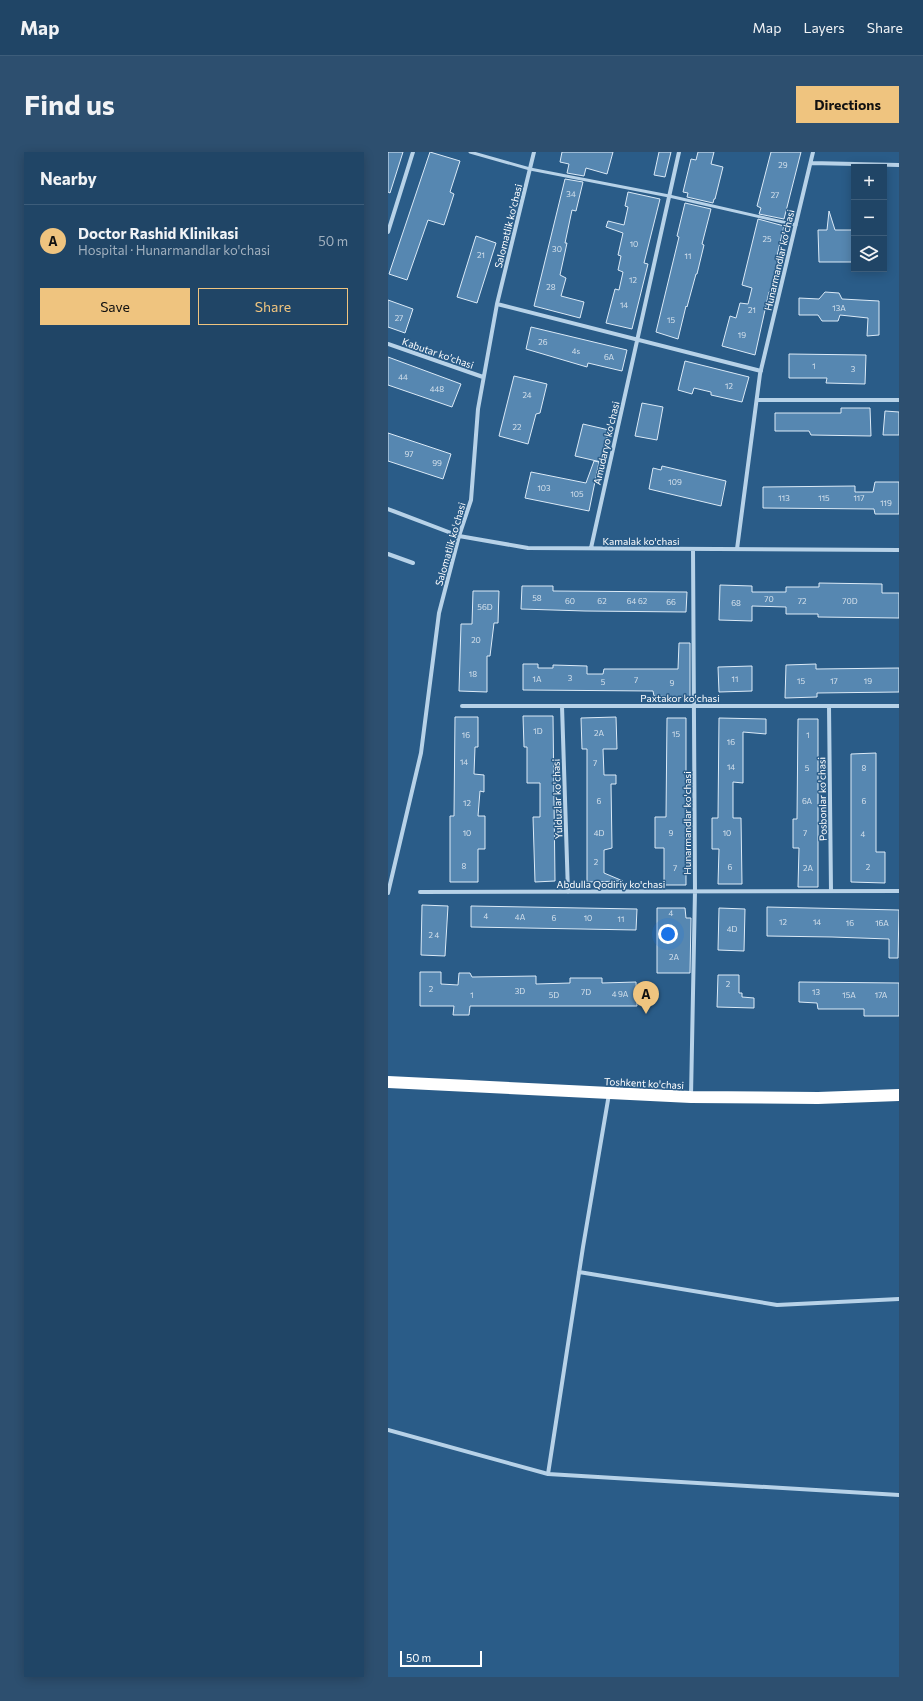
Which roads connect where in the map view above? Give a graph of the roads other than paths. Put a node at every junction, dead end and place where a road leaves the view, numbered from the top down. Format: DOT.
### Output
graph roads {
  1 [pos="413,152"];
  2 [pos="470,152"];
  3 [pos="534,152"];
  4 [pos="679,152"];
  5 [pos="813,152"];
  6 [pos="811,163"];
  7 [pos="899,165"];
  8 [pos="530,169"];
  9 [pos="669,196"];
  10 [pos="796,226"];
  11 [pos="388,232"];
  12 [pos="497,304"];
  13 [pos="637,340"];
  14 [pos="388,344"];
  15 [pos="761,371"];
  16 [pos="484,377"];
  17 [pos="757,400"];
  18 [pos="899,400"];
  19 [pos="388,509"];
  20 [pos="459,536"];
  21 [pos="591,548"];
  22 [pos="693,549"];
  23 [pos="737,549"];
  24 [pos="899,550"];
  25 [pos="388,554"];
  26 [pos="413,563"];
  27 [pos="462,706"];
  28 [pos="562,706"];
  29 [pos="694,706"];
  30 [pos="829,706"];
  31 [pos="899,706"];
  32 [pos="695,891"];
  33 [pos="832,891"];
  34 [pos="899,891"];
  35 [pos="420,892"];
  36 [pos="568,892"];
  37 [pos="388,893"];
  38 [pos="388,1082"];
  39 [pos="609,1094"];
  40 [pos="899,1096"];
  41 [pos="691,1097"];
  42 [pos="579,1272"];
  43 [pos="899,1300"];
  44 [pos="388,1430"];
  45 [pos="548,1474"];
  46 [pos="899,1495"];
  1 -- 11 [label="street"];
  2 -- 8 [label="lane"];
  3 -- 8 [label="street, Salomatlik ko'chasi"];
  4 -- 9 [label="street, Amudaryo ko'chasi"];
  5 -- 6 [label="street, Hunarmandlar ko'chasi"];
  6 -- 7 [label="street"];
  6 -- 10 [label="street, Hunarmandlar ko'chasi"];
  8 -- 9 [label="lane"];
  8 -- 12 [label="street, Salomatlik ko'chasi"];
  9 -- 10 [label="lane"];
  9 -- 13 [label="street, Amudaryo ko'chasi"];
  10 -- 15 [label="street, Hunarmandlar ko'chasi"];
  12 -- 13 [label="street"];
  12 -- 16 [label="street, Salomatlik ko'chasi"];
  13 -- 15 [label="street"];
  13 -- 21 [label="street, Amudaryo ko'chasi"];
  14 -- 16 [label="street, Kabutar ko'chasi"];
  15 -- 17 [label="street, Hunarmandlar ko'chasi"];
  16 -- 20 [label="street, Salomatlik ko'chasi"];
  17 -- 18 [label="street"];
  17 -- 23 [label="street, Hunarmandlar ko'chasi"];
  19 -- 20 [label="street, Kamalak ko'chasi"];
  20 -- 21 [label="street, Kamalak ko'chasi"];
  20 -- 37 [label="street, Salomatlik ko'chasi"];
  21 -- 22 [label="street, Kamalak ko'chasi"];
  22 -- 23 [label="street, Kamalak ko'chasi"];
  22 -- 29 [label="street, Hunarmandlar ko'chasi"];
  23 -- 24 [label="street, Kamalak ko'chasi"];
  25 -- 26 [label="street"];
  27 -- 28 [label="street, Paxtakor ko'chasi"];
  28 -- 29 [label="street, Paxtakor ko'chasi"];
  28 -- 36 [label="street, Yulduzlar ko'chasi"];
  29 -- 30 [label="street, Paxtakor ko'chasi"];
  29 -- 32 [label="street, Hunarmandlar ko'chasi"];
  30 -- 31 [label="street, Paxtakor ko'chasi"];
  30 -- 33 [label="street, Posbonlar ko'chasi"];
  32 -- 33 [label="street, Abdulla Qodiriy ko'chasi"];
  32 -- 36 [label="street, Abdulla Qodiriy ko'chasi"];
  32 -- 41 [label="street, Hunarmandlar ko'chasi"];
  33 -- 34 [label="street, Abdulla Qodiriy ko'chasi"];
  35 -- 36 [label="street, Abdulla Qodiriy ko'chasi"];
  38 -- 39 [label="highway, Toshkent ko'chasi"];
  39 -- 41 [label="highway, Toshkent ko'chasi"];
  39 -- 42 [label="street"];
  40 -- 41 [label="highway, Toshkent ko'chasi"];
  42 -- 43 [label="street"];
  42 -- 45 [label="street"];
  44 -- 45 [label="street"];
  45 -- 46 [label="street"];
}
